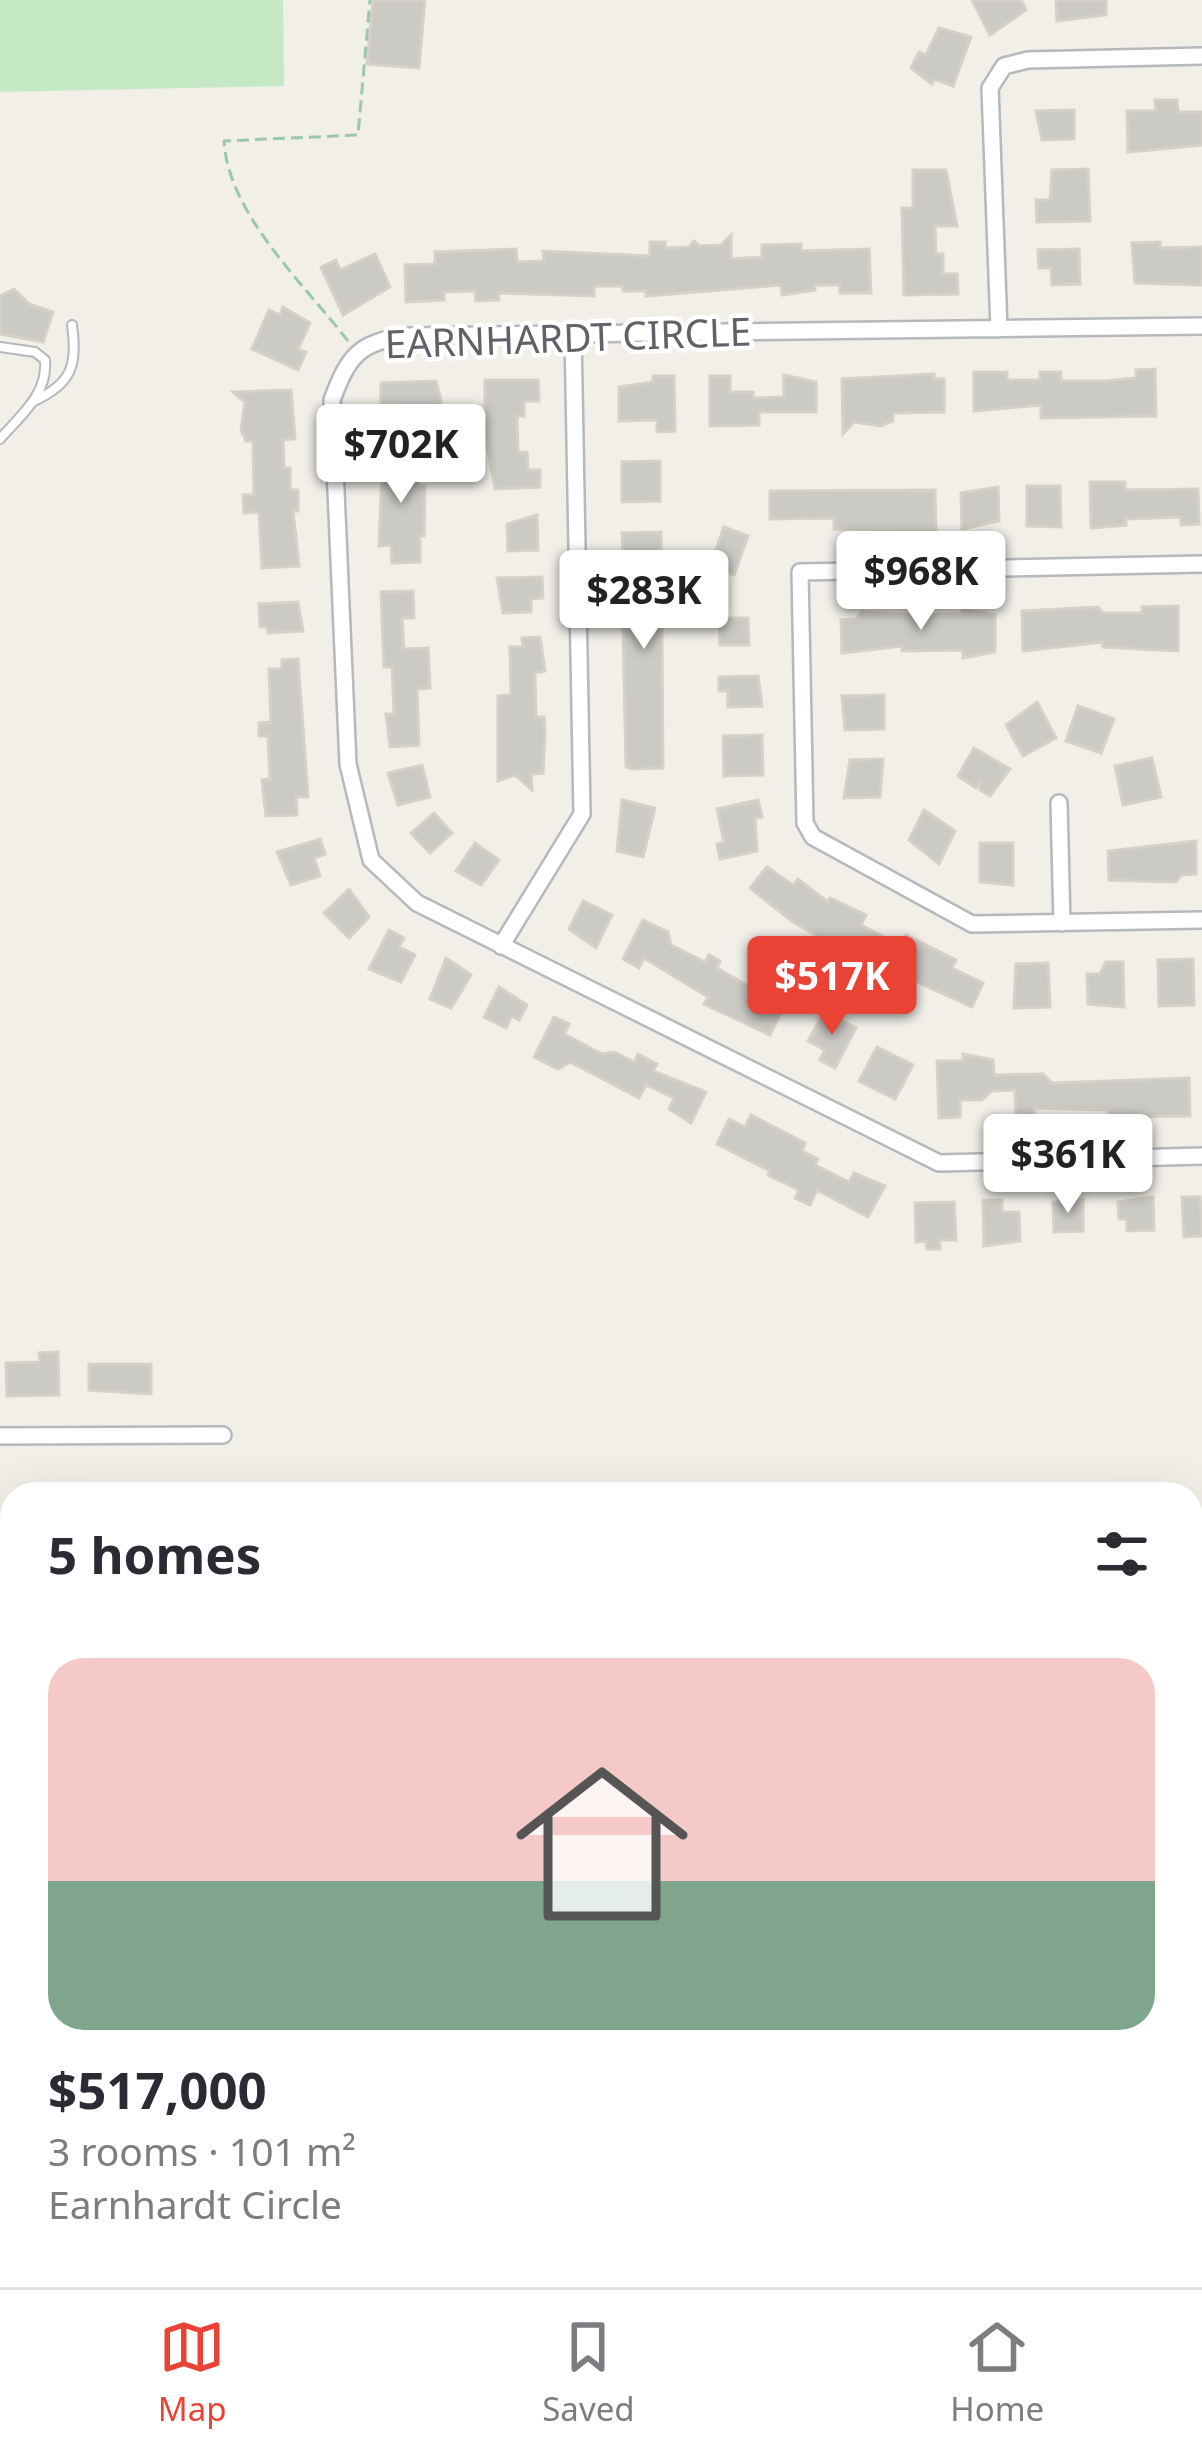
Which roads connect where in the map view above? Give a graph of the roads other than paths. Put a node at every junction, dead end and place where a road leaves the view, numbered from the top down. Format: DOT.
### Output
graph roads {
  1 [pos="1202,56"];
  2 [pos="73,326"];
  3 [pos="1202,326"];
  4 [pos="999,328"];
  5 [pos="573,334"];
  6 [pos="0,346"];
  7 [pos="33,402"];
  8 [pos="0,439"];
  9 [pos="1202,564"];
  10 [pos="1059,803"];
  11 [pos="1202,920"];
  12 [pos="1062,923"];
  13 [pos="501,946"];
  14 [pos="1202,1156"];
  15 [pos="223,1435"];
  16 [pos="0,1436"];
  1 -- 4 [label="street"];
  2 -- 7 [label="lane"];
  3 -- 4 [label="street, EARNHARDT CIRCLE"];
  4 -- 5 [label="street, EARNHARDT CIRCLE"];
  5 -- 13 [label="street"];
  5 -- 13 [label="street, EARNHARDT CIRCLE"];
  6 -- 7 [label="lane"];
  7 -- 8 [label="lane"];
  9 -- 12 [label="street"];
  10 -- 12 [label="street"];
  11 -- 12 [label="street"];
  13 -- 14 [label="street, EARNHARDT CIRCLE"];
  15 -- 16 [label="street"];
}
